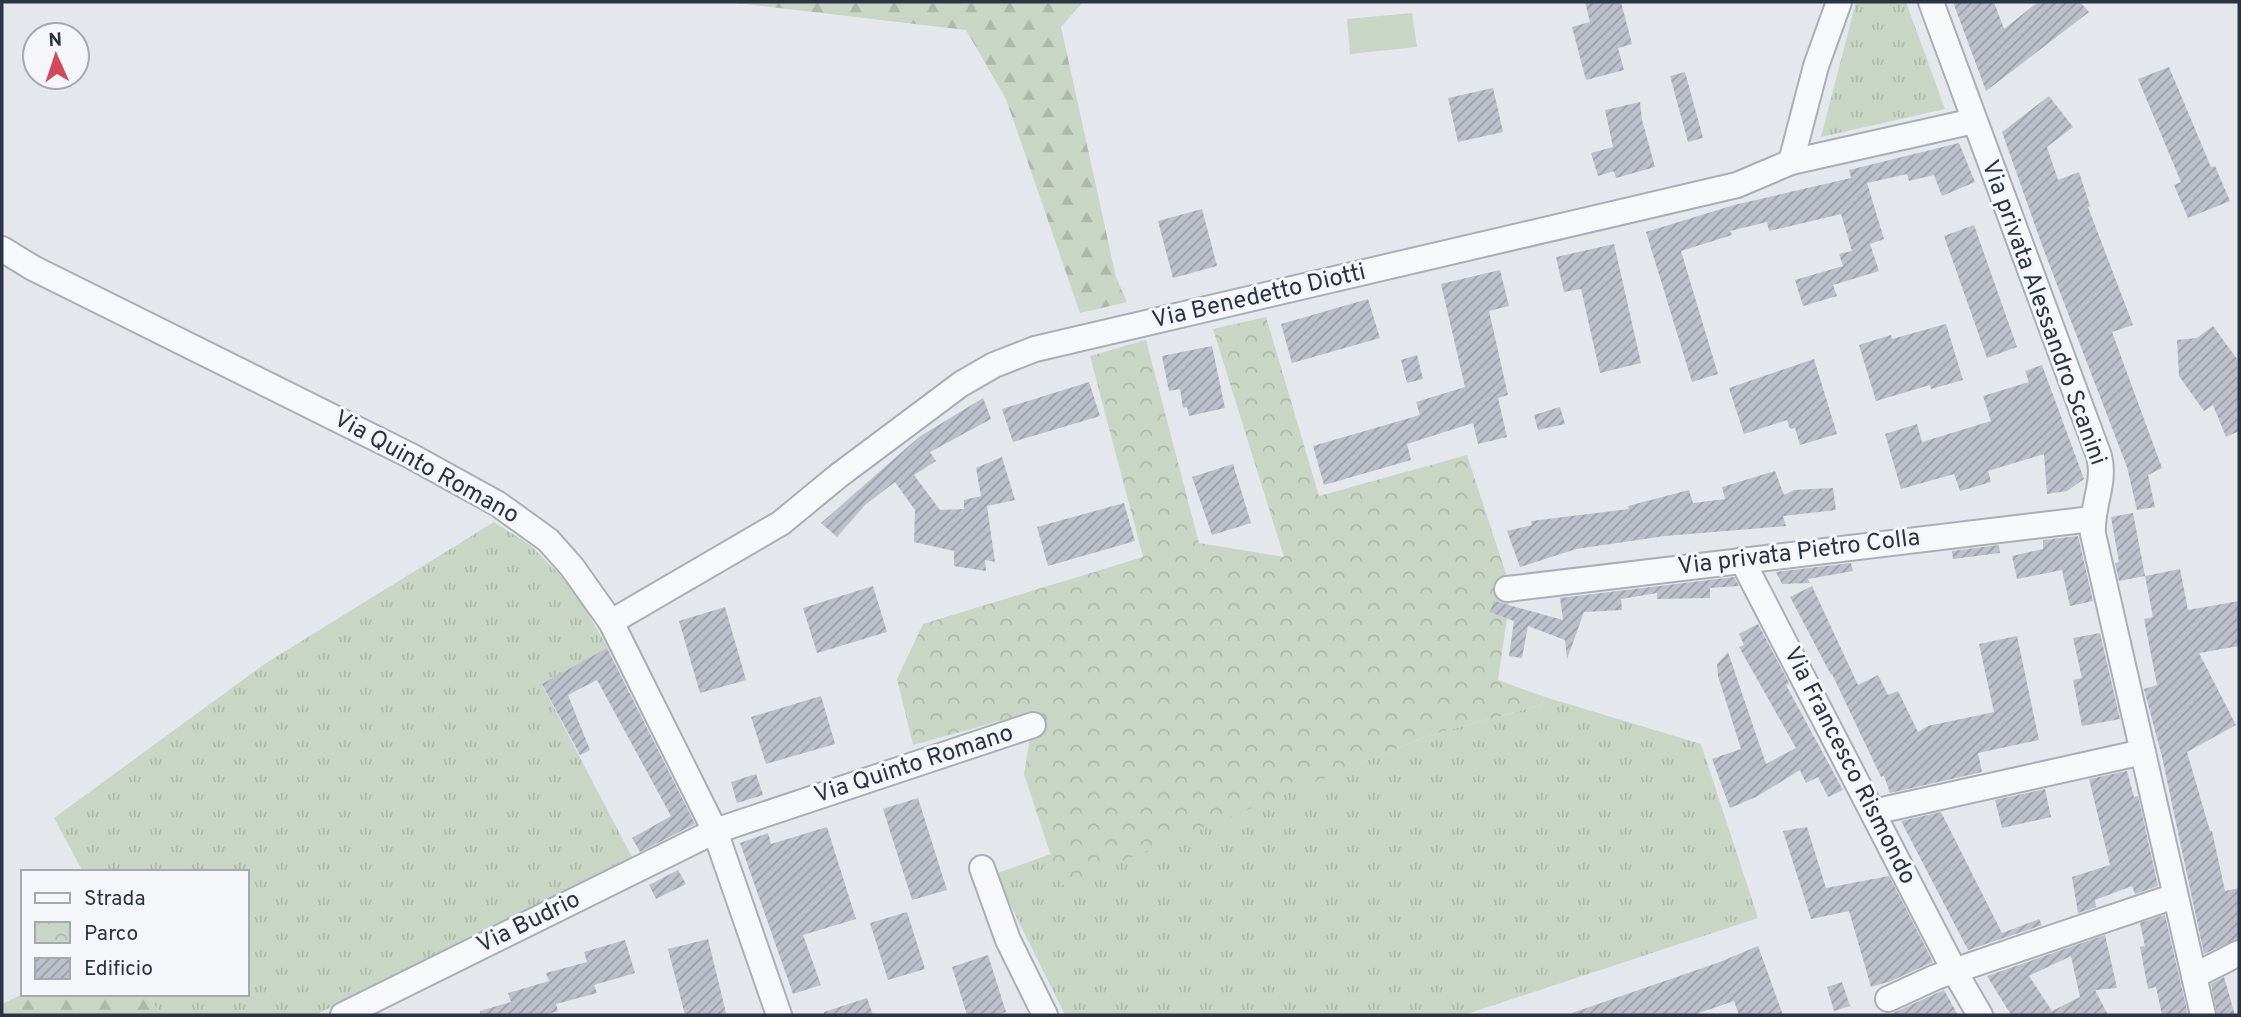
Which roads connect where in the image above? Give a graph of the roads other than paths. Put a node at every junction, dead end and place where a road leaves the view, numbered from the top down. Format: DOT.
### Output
graph roads {
  1 [pos="1839,2"];
  2 [pos="1931,2"];
  3 [pos="1974,121"];
  4 [pos="1791,162"];
  5 [pos="2,249"];
  6 [pos="2092,519"];
  7 [pos="1742,560"];
  8 [pos="1507,589"];
  9 [pos="611,622"];
  10 [pos="1033,725"];
  11 [pos="2143,752"];
  12 [pos="1873,813"];
  13 [pos="715,831"];
  14 [pos="982,868"];
  15 [pos="2175,896"];
  16 [pos="2239,953"];
  17 [pos="1955,972"];
  18 [pos="2194,976"];
  19 [pos="1888,999"];
  20 [pos="372,1008"];
  21 [pos="343,1015"];
  22 [pos="779,1015"];
  23 [pos="1045,1015"];
  24 [pos="1980,1015"];
  25 [pos="2203,1015"];
  1 -- 4 [label="street"];
  2 -- 3 [label="street, Via privata Alessandro Scanini"];
  3 -- 4 [label="street, Via Benedetto Diotti"];
  3 -- 6 [label="street, Via privata Alessandro Scanini"];
  4 -- 9 [label="street, Via Benedetto Diotti"];
  5 -- 9 [label="street, Via Quinto Romano"];
  6 -- 7 [label="street, Via privata Pietro Colla"];
  6 -- 11 [label="street, Via privata Alessandro Scanini"];
  7 -- 8 [label="street, Via privata Pietro Colla"];
  7 -- 12 [label="street, Via Francesco Rismondo"];
  9 -- 13 [label="street, Via Quinto Romano"];
  10 -- 13 [label="street, Via Quinto Romano"];
  11 -- 12 [label="street"];
  11 -- 15 [label="street, Via privata Alessandro Scanini"];
  12 -- 17 [label="street, Via Francesco Rismondo"];
  13 -- 20 [label="street, Via Budrio"];
  13 -- 22 [label="street, Via Quinto Romano"];
  14 -- 23 [label="street"];
  15 -- 17 [label="street"];
  15 -- 18 [label="street, Via privata Alessandro Scanini"];
  16 -- 18 [label="street"];
  17 -- 19 [label="street"];
  17 -- 24 [label="street, Via Francesco Rismondo"];
  18 -- 25 [label="street, Via privata Alessandro Scanini"];
  20 -- 21 [label="street, Via Budrio"];
}
